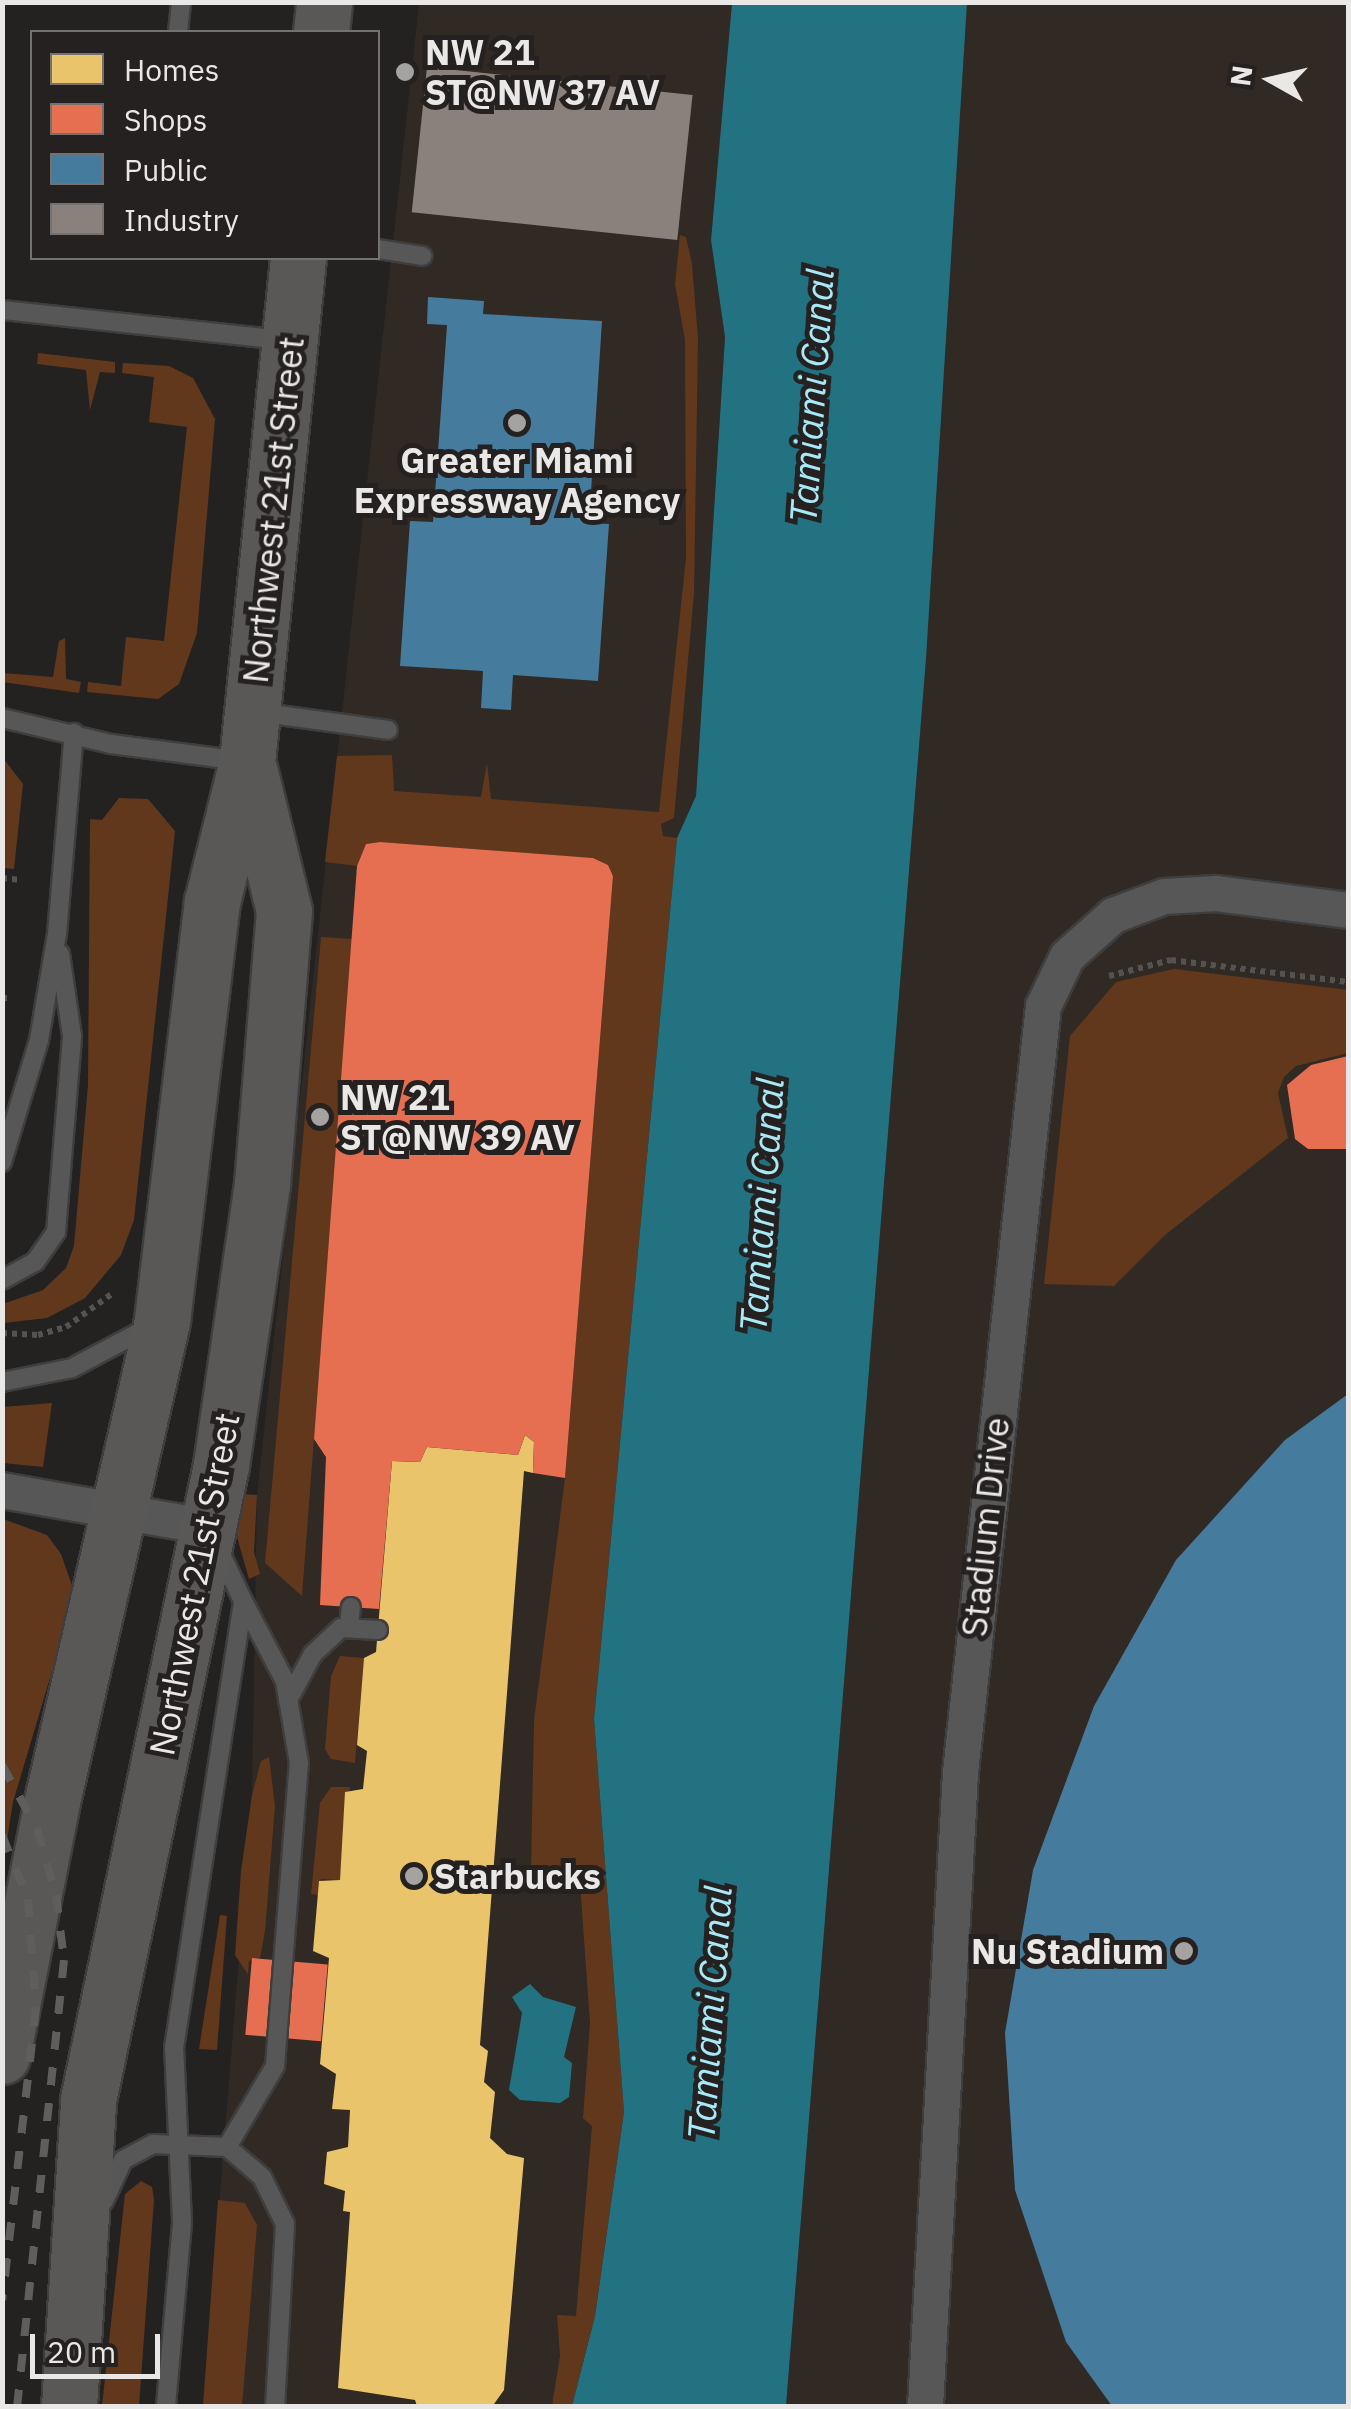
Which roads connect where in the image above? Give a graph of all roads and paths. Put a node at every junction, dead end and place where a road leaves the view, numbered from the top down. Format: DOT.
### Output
graph roads {
  1 [pos="181,2"];
  2 [pos="324,2"];
  3 [pos="178,30"];
  4 [pos="321,30"];
  5 [pos="380,249"];
  6 [pos="422,256"];
  7 [pos="298,260"];
  8 [pos="2,310"];
  9 [pos="290,341"];
  10 [pos="2,718"];
  11 [pos="388,730"];
  12 [pos="74,733"];
  13 [pos="250,736"];
  14 [pos="2,878"];
  15 [pos="22,880"];
  16 [pos="1348,910"];
  17 [pos="57,934"];
  18 [pos="1348,982"];
  19 [pos="1098,986"];
  20 [pos="2,1162"];
  21 [pos="2,1280"];
  22 [pos="114,1292"];
  23 [pos="162,1320"];
  24 [pos="2,1333"];
  25 [pos="2,1382"];
  26 [pos="2,1490"];
  27 [pos="122,1510"];
  28 [pos="209,1527"];
  29 [pos="243,1601"];
  30 [pos="351,1607"];
  31 [pos="350,1628"];
  32 [pos="378,1630"];
  33 [pos="288,1700"];
  34 [pos="2,2056"];
  35 [pos="176,2141"];
  36 [pos="227,2148"];
  37 [pos="76,2338"];
  38 [pos="69,2406"];
  39 [pos="166,2406"];
  40 [pos="274,2406"];
  41 [pos="925,2406"];
  1 -- 3 [label="lane"];
  2 -- 4 [label="main road"];
  5 -- 6 [label="lane"];
  7 -- 9 [label="main road, Northwest 21st Street"];
  8 -- 9 [label="lane"];
  9 -- 13 [label="main road, Northwest 21st Street"];
  10 -- 12 [label="lane"];
  11 -- 13 [label="lane"];
  12 -- 13 [label="lane"];
  12 -- 17 [label="lane"];
  13 -- 23 [label="main road, Northwest 21st Street"];
  13 -- 28 [label="main road, Northwest 21st Street"];
  14 -- 15 [label="path"];
  16 -- 41 [label="street, Stadium Drive"];
  17 -- 20 [label="lane"];
  17 -- 21 [label="lane"];
  18 -- 19 [label="path"];
  22 -- 24 [label="path"];
  23 -- 25 [label="lane"];
  23 -- 27 [label="main road, Northwest 21st Street"];
  26 -- 27 [label="street"];
  27 -- 28 [label="street"];
  27 -- 34 [label="main road, Northwest 21st Street"];
  28 -- 29 [label="lane"];
  28 -- 37 [label="main road, Northwest 21st Street"];
  29 -- 33 [label="lane"];
  29 -- 35 [label="lane"];
  30 -- 31 [label="lane"];
  31 -- 32 [label="lane"];
  31 -- 33 [label="lane"];
  33 -- 36 [label="lane"];
  35 -- 36 [label="lane"];
  35 -- 37 [label="lane"];
  35 -- 39 [label="lane"];
  36 -- 40 [label="lane"];
  37 -- 38 [label="main road, Northwest 21st Street"];
}
